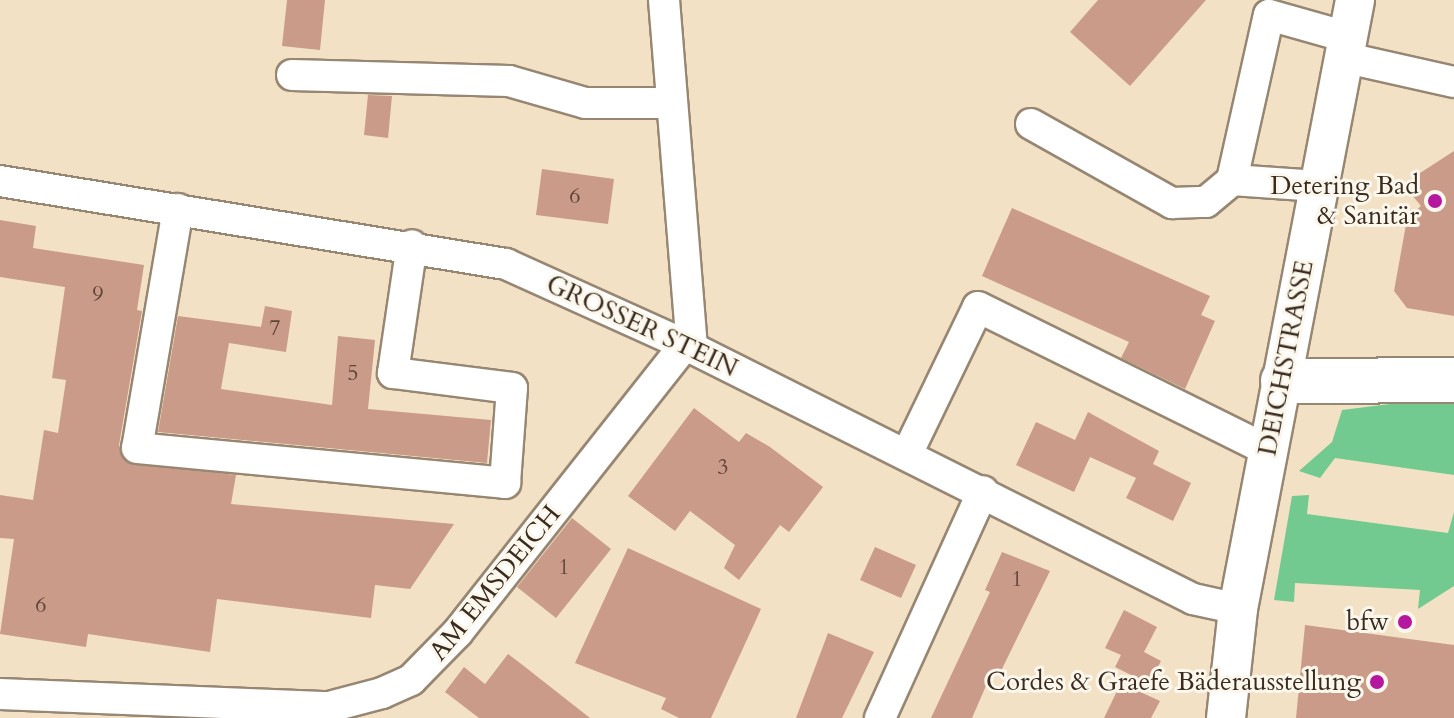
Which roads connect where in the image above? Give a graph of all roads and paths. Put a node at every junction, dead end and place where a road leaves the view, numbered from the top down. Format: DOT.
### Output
graph roads {
  1 [pos="664,0"];
  2 [pos="1355,0"];
  3 [pos="1344,47"];
  4 [pos="292,75"];
  5 [pos="1454,82"];
  6 [pos="672,103"];
  7 [pos="1031,124"];
  8 [pos="1232,180"];
  9 [pos="0,181"];
  10 [pos="1318,186"];
  11 [pos="178,209"];
  12 [pos="412,245"];
  13 [pos="688,346"];
  14 [pos="1454,380"];
  15 [pos="1283,381"];
  16 [pos="1270,451"];
  17 [pos="907,454"];
  18 [pos="983,491"];
  19 [pos="1238,609"];
  20 [pos="0,694"];
  21 [pos="280,712"];
  22 [pos="880,718"];
  23 [pos="1226,718"];
  1 -- 6 [label="street"];
  2 -- 3 [label="main road, DEICHSTRASSE"];
  3 -- 5 [label="street"];
  3 -- 8 [label="street"];
  3 -- 10 [label="main road, DEICHSTRASSE"];
  4 -- 6 [label="street"];
  6 -- 13 [label="street"];
  7 -- 8 [label="street"];
  8 -- 10 [label="street"];
  9 -- 11 [label="street, GROSSER STEIN"];
  10 -- 15 [label="main road, DEICHSTRASSE"];
  11 -- 12 [label="street, GROSSER STEIN"];
  11 -- 12 [label="street"];
  12 -- 13 [label="street, GROSSER STEIN"];
  13 -- 17 [label="street, GROSSER STEIN"];
  13 -- 21 [label="street, AM EMSDEICH"];
  14 -- 15 [label="highway"];
  15 -- 16 [label="main road, DEICHSTRASSE"];
  16 -- 17 [label="street"];
  16 -- 19 [label="main road, DEICHSTRASSE"];
  17 -- 18 [label="street, GROSSER STEIN"];
  18 -- 19 [label="street, GROSSER STEIN"];
  18 -- 22 [label="street"];
  19 -- 23 [label="main road, DEICHSTRASSE"];
  20 -- 21 [label="street, AM EMSDEICH"];
}
